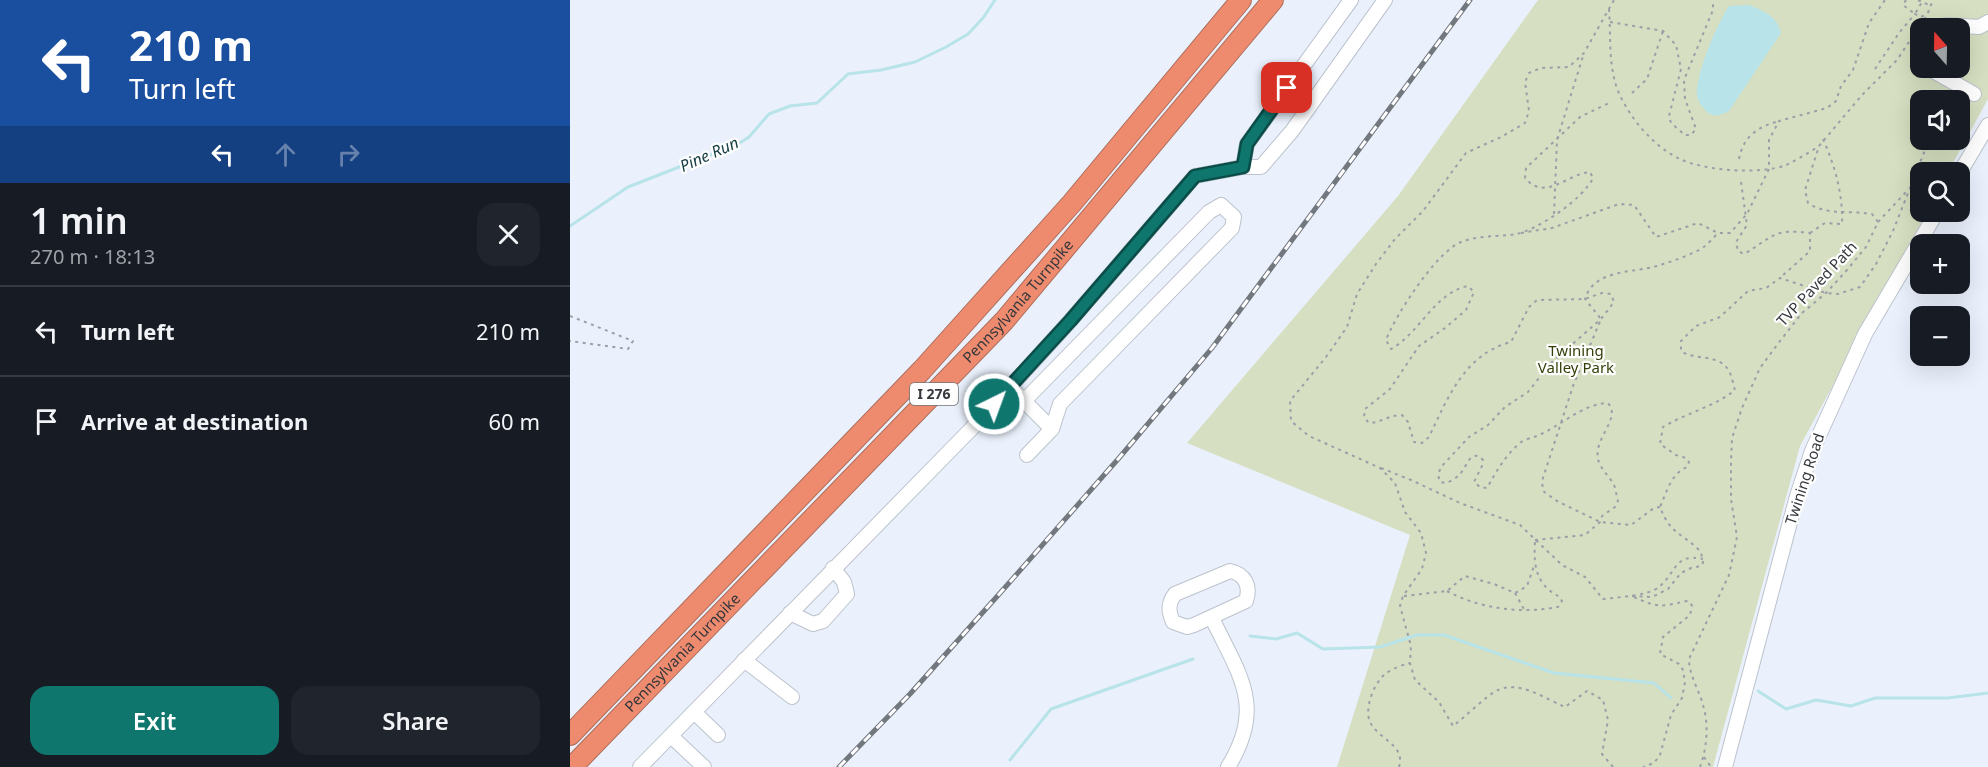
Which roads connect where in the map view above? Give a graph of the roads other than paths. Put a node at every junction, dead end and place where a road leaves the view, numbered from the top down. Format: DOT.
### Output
graph roads {
  1 [pos="1241,0"];
  2 [pos="1273,0"];
  3 [pos="1351,0"];
  4 [pos="1385,0"];
  5 [pos="1988,22"];
  6 [pos="1970,26"];
  7 [pos="1946,78"];
  8 [pos="1974,94"];
  9 [pos="1988,125"];
  10 [pos="1966,162"];
  11 [pos="1243,167"];
  12 [pos="1931,222"];
  13 [pos="1010,387"];
  14 [pos="1024,401"];
  15 [pos="1052,429"];
  16 [pos="1027,455"];
  17 [pos="833,568"];
  18 [pos="790,613"];
  19 [pos="1212,618"];
  20 [pos="744,660"];
  21 [pos="792,697"];
  22 [pos="694,712"];
  23 [pos="570,735"];
  24 [pos="718,735"];
  25 [pos="671,736"];
  26 [pos="572,767"];
  27 [pos="640,767"];
  28 [pos="704,767"];
  29 [pos="1228,767"];
  30 [pos="1725,767"];
  1 -- 23 [label="highway, Pennsylvania Turnpike / I 276"];
  2 -- 26 [label="highway, Pennsylvania Turnpike / I 276"];
  3 -- 11 [label="street"];
  4 -- 11 [label="street"];
  5 -- 6 [label="street"];
  7 -- 8 [label="street"];
  9 -- 10 [label="street"];
  11 -- 13 [label="street"];
  12 -- 30 [label="street, Twining Road"];
  13 -- 14 [label="street"];
  13 -- 17 [label="street"];
  14 -- 15 [label="street"];
  14 -- 15 [label="street"];
  15 -- 16 [label="street"];
  17 -- 18 [label="street"];
  17 -- 18 [label="street"];
  18 -- 20 [label="street"];
  19 -- 19 [label="street"];
  19 -- 29 [label="street"];
  20 -- 21 [label="street"];
  20 -- 22 [label="street"];
  22 -- 24 [label="street"];
  22 -- 25 [label="street"];
  25 -- 27 [label="street"];
  25 -- 28 [label="street"];
}
